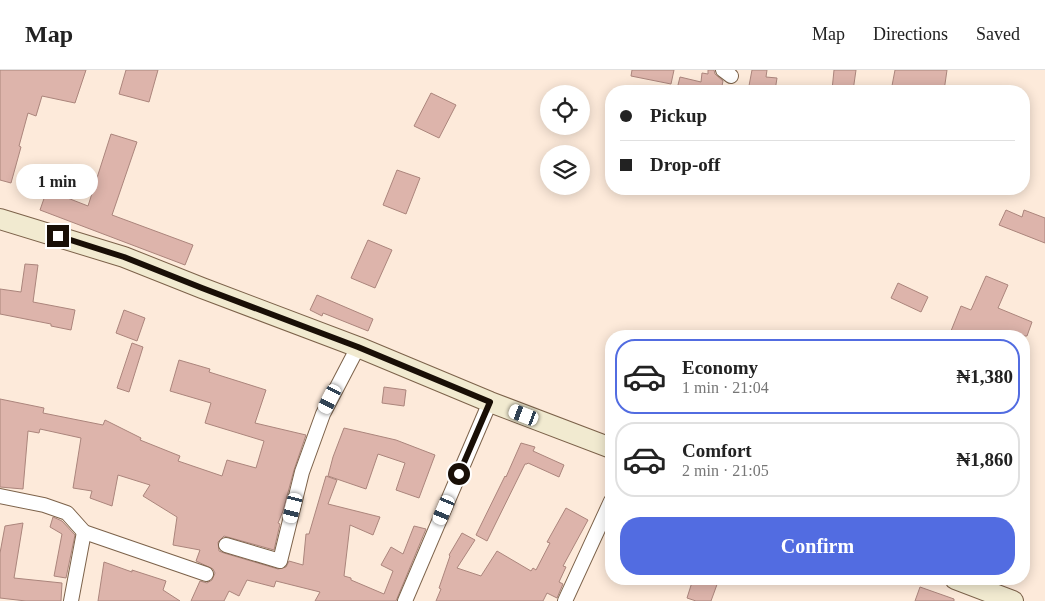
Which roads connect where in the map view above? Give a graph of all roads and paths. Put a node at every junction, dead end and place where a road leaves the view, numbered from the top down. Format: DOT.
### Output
graph roads {
  1 [pos="0,219"];
  2 [pos="358,347"];
  3 [pos="490,402"];
  4 [pos="605,446"];
  5 [pos="0,496"];
  6 [pos="605,514"];
  7 [pos="84,532"];
  8 [pos="226,545"];
  9 [pos="206,574"];
  10 [pos="971,585"];
  11 [pos="71,601"];
  12 [pos="405,601"];
  13 [pos="565,601"];
  14 [pos="1013,601"];
  1 -- 2 [label="street"];
  2 -- 3 [label="street"];
  2 -- 8 [label="street"];
  3 -- 4 [label="street"];
  3 -- 12 [label="street"];
  5 -- 7 [label="street"];
  6 -- 13 [label="street"];
  7 -- 9 [label="street"];
  7 -- 11 [label="street"];
  10 -- 14 [label="street"];
}
